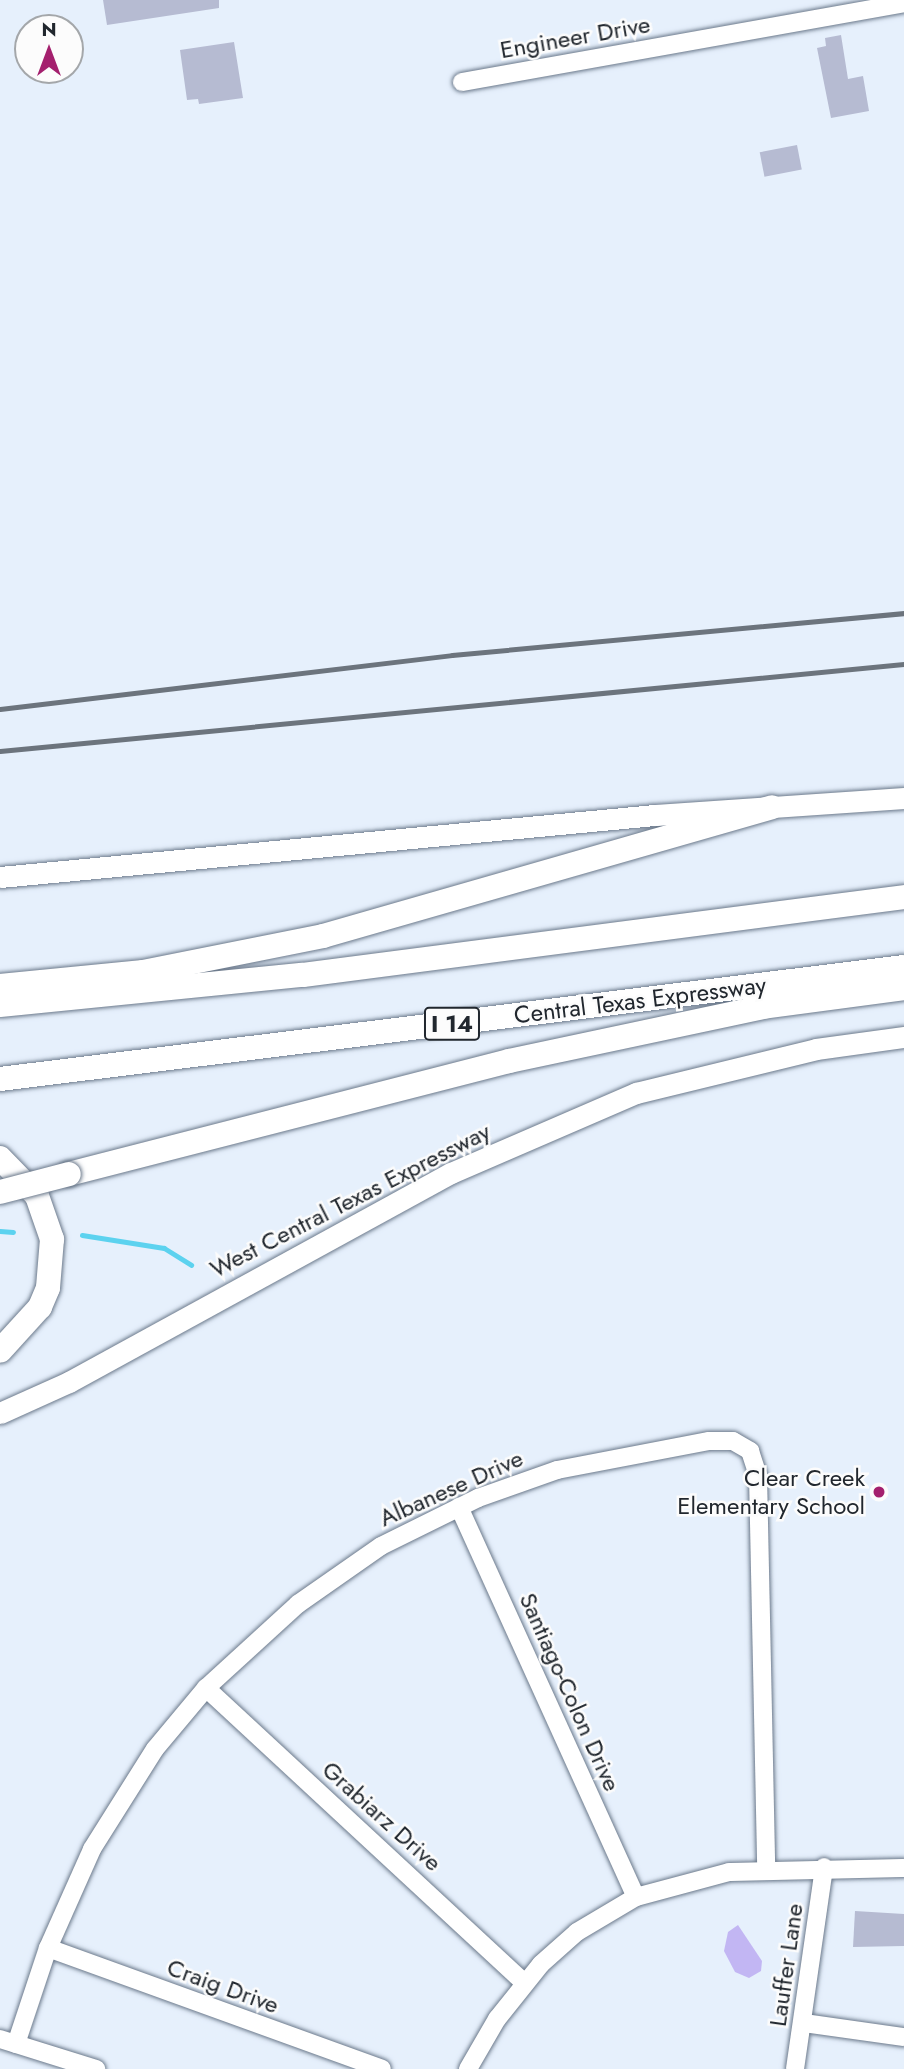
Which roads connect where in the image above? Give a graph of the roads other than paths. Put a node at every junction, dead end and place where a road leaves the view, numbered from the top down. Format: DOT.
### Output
graph roads {
  1 [pos="904,3"];
  2 [pos="462,82"];
  3 [pos="904,798"];
  4 [pos="772,807"];
  5 [pos="0,877"];
  6 [pos="904,897"];
  7 [pos="904,967"];
  8 [pos="0,986"];
  9 [pos="904,988"];
  10 [pos="0,1005"];
  11 [pos="904,1037"];
  12 [pos="0,1079"];
  13 [pos="0,1158"];
  14 [pos="0,1192"];
  15 [pos="0,1351"];
  16 [pos="0,1413"];
  17 [pos="458,1507"];
  18 [pos="206,1688"];
  19 [pos="824,1867"];
  20 [pos="766,1868"];
  21 [pos="904,1868"];
  22 [pos="636,1898"];
  23 [pos="48,1948"];
  24 [pos="524,1982"];
  25 [pos="804,2023"];
  26 [pos="904,2037"];
  27 [pos="8,2041"];
  28 [pos="96,2069"];
  29 [pos="382,2069"];
  30 [pos="468,2069"];
  31 [pos="794,2069"];
  1 -- 2 [label="street, Engineer Drive"];
  3 -- 4 [label="main road"];
  4 -- 5 [label="main road"];
  4 -- 8 [label="highway"];
  6 -- 10 [label="highway"];
  7 -- 12 [label="highway, Central Texas Expressway / I 14"];
  9 -- 14 [label="highway, bridge"];
  11 -- 16 [label="main road, West Central Texas Expressway"];
  13 -- 15 [label="highway"];
  17 -- 18 [label="street, Albanese Drive"];
  17 -- 20 [label="street, Albanese Drive"];
  17 -- 22 [label="street, Santiago-Colon Drive"];
  18 -- 23 [label="street, Albanese Drive"];
  18 -- 24 [label="street, Grabiarz Drive"];
  19 -- 20 [label="street"];
  19 -- 21 [label="street"];
  19 -- 25 [label="street, Lauffer Lane"];
  20 -- 22 [label="street"];
  22 -- 24 [label="street"];
  23 -- 27 [label="street, Albanese Drive"];
  23 -- 29 [label="street, Craig Drive"];
  24 -- 30 [label="street"];
  25 -- 26 [label="street"];
  25 -- 31 [label="street, Lauffer Lane"];
  27 -- 28 [label="street"];
}
